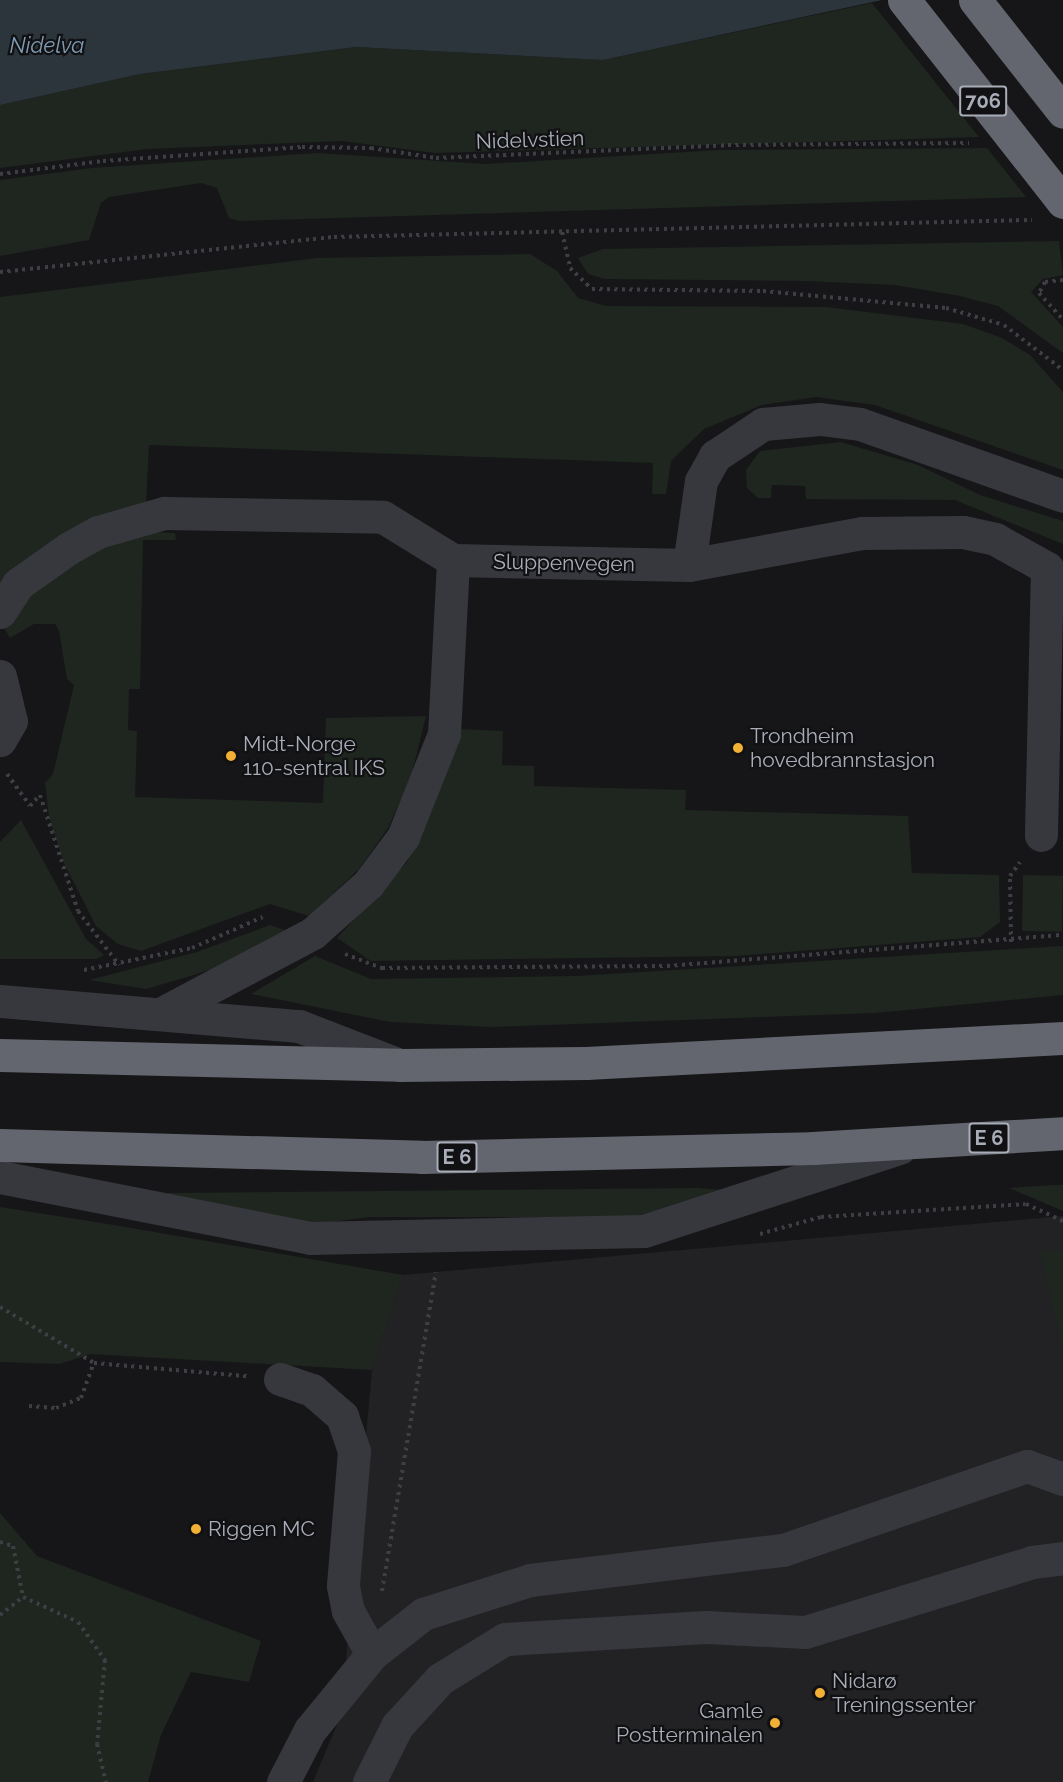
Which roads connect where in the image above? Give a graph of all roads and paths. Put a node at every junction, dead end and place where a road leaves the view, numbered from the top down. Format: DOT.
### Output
graph roads {
  1 [pos="904,0"];
  2 [pos="975,0"];
  3 [pos="1063,112"];
  4 [pos="973,142"];
  5 [pos="0,174"];
  6 [pos="1051,211"];
  7 [pos="562,231"];
  8 [pos="0,272"];
  9 [pos="1063,280"];
  10 [pos="1063,320"];
  11 [pos="1063,370"];
  12 [pos="1063,496"];
  13 [pos="453,560"];
  14 [pos="689,565"];
  15 [pos="0,612"];
  16 [pos="0,676"];
  17 [pos="2,754"];
  18 [pos="1041,835"];
  19 [pos="313,933"];
  20 [pos="1063,935"];
  21 [pos="1011,942"];
  22 [pos="118,965"];
  23 [pos="80,970"];
  24 [pos="0,1001"];
  25 [pos="162,1013"];
  26 [pos="1063,1038"];
  27 [pos="0,1056"];
  28 [pos="400,1065"];
  29 [pos="1063,1133"];
  30 [pos="915,1143"];
  31 [pos="0,1145"];
  32 [pos="0,1177"];
  33 [pos="1063,1221"];
  34 [pos="755,1236"];
  35 [pos="444,1273"];
  36 [pos="0,1307"];
  37 [pos="94,1363"];
  38 [pos="280,1379"];
  39 [pos="29,1406"];
  40 [pos="1063,1479"];
  41 [pos="0,1542"];
  42 [pos="1063,1558"];
  43 [pos="23,1596"];
  44 [pos="381,1596"];
  45 [pos="0,1616"];
  46 [pos="372,1654"];
  47 [pos="106,1782"];
  48 [pos="283,1782"];
  49 [pos="369,1782"];
  1 -- 6 [label="highway, 706, bridge"];
  2 -- 3 [label="highway, 706"];
  4 -- 5 [label="path, Nidelvstien"];
  6 -- 7 [label="path"];
  7 -- 8 [label="path"];
  7 -- 11 [label="path"];
  9 -- 10 [label="path"];
  12 -- 14 [label="lane"];
  13 -- 14 [label="lane, Sluppenvegen"];
  13 -- 15 [label="lane"];
  13 -- 19 [label="lane"];
  14 -- 18 [label="lane, Sluppenvegen"];
  16 -- 17 [label="lane"];
  17 -- 22 [label="path"];
  18 -- 21 [label="path"];
  19 -- 21 [label="path"];
  19 -- 22 [label="path"];
  19 -- 25 [label="lane"];
  20 -- 21 [label="path"];
  22 -- 23 [label="path"];
  24 -- 25 [label="lane"];
  25 -- 28 [label="lane"];
  26 -- 28 [label="highway"];
  27 -- 28 [label="highway"];
  29 -- 30 [label="highway, E 6"];
  30 -- 31 [label="highway, E 6"];
  30 -- 32 [label="lane"];
  33 -- 34 [label="path"];
  35 -- 44 [label="path"];
  36 -- 37 [label="path"];
  37 -- 38 [label="path"];
  37 -- 39 [label="path"];
  38 -- 46 [label="lane"];
  40 -- 46 [label="lane"];
  41 -- 43 [label="path"];
  42 -- 49 [label="lane"];
  43 -- 45 [label="path"];
  43 -- 47 [label="path"];
  46 -- 48 [label="lane"];
}
